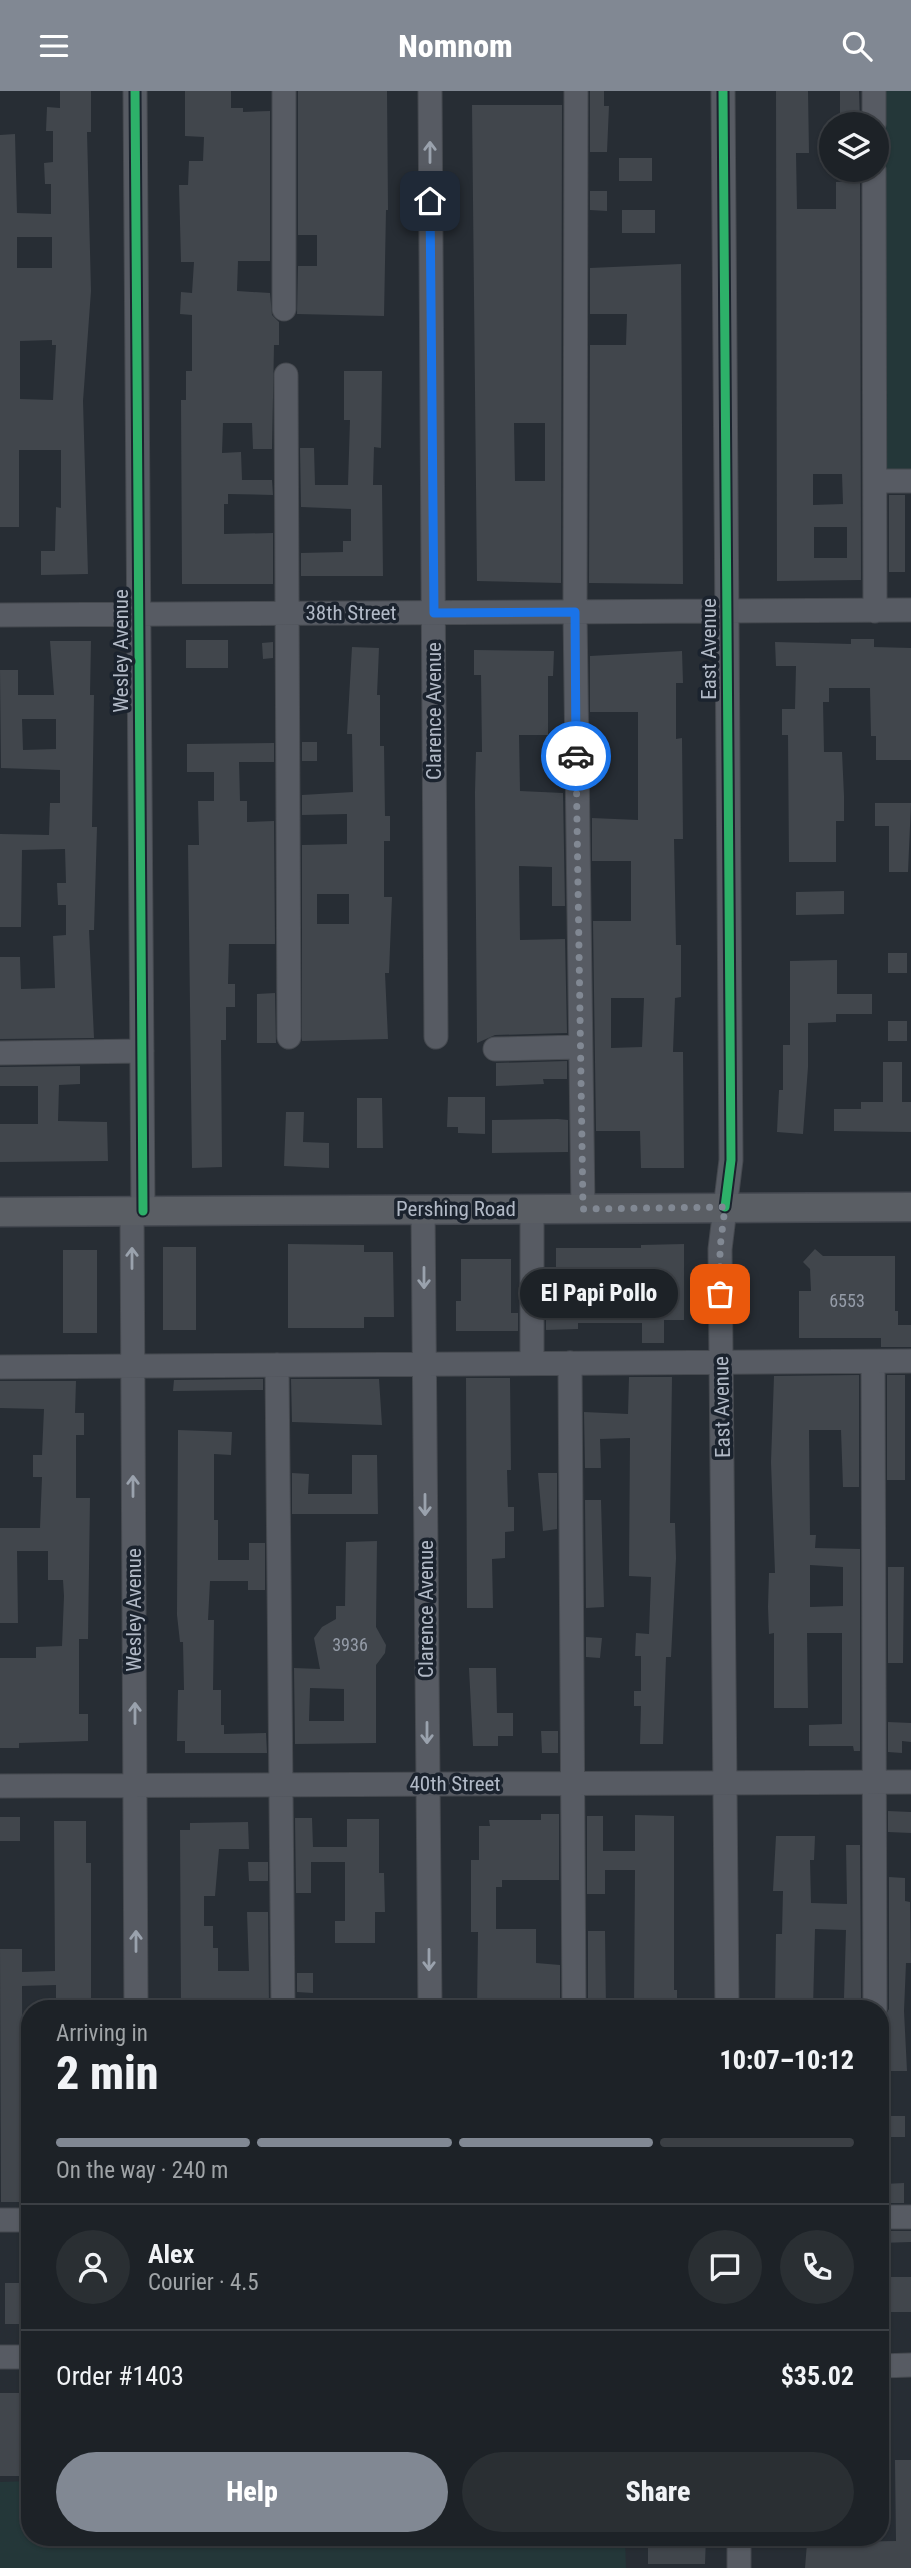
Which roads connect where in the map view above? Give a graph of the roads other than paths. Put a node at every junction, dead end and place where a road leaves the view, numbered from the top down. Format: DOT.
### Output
graph roads {
  1 [pos="135,91"];
  2 [pos="284,91"];
  3 [pos="430,91"];
  4 [pos="576,91"];
  5 [pos="723,91"];
  6 [pos="874,91"];
  7 [pos="874,112"];
  8 [pos="874,182"];
  9 [pos="284,309"];
  10 [pos="286,375"];
  11 [pos="875,481"];
  12 [pos="911,481"];
  13 [pos="911,610"];
  14 [pos="726,611"];
  15 [pos="875,611"];
  16 [pos="575,612"];
  17 [pos="434,613"];
  18 [pos="287,614"];
  19 [pos="0,615"];
  20 [pos="139,615"];
  21 [pos="289,1037"];
  22 [pos="436,1037"];
  23 [pos="579,1047"];
  24 [pos="495,1049"];
  25 [pos="142,1051"];
  26 [pos="0,1053"];
  27 [pos="725,1207"];
  28 [pos="911,1207"];
  29 [pos="423,1209"];
  30 [pos="532,1209"];
  31 [pos="583,1209"];
  32 [pos="138,1211"];
  33 [pos="0,1212"];
  34 [pos="911,1361"];
  35 [pos="873,1362"];
  36 [pos="532,1363"];
  37 [pos="570,1363"];
  38 [pos="721,1363"];
  39 [pos="424,1364"];
  40 [pos="277,1365"];
  41 [pos="133,1366"];
  42 [pos="0,1367"];
  43 [pos="873,1782"];
  44 [pos="911,1782"];
  45 [pos="725,1783"];
  46 [pos="428,1784"];
  47 [pos="573,1784"];
  48 [pos="281,1785"];
  49 [pos="0,1786"];
  50 [pos="135,1786"];
  51 [pos="136,2000"];
  52 [pos="283,2000"];
  53 [pos="429,2000"];
  54 [pos="574,2000"];
  55 [pos="727,2000"];
  56 [pos="875,2000"];
  57 [pos="889,2217"];
  58 [pos="911,2217"];
  59 [pos="0,2220"];
  60 [pos="21,2220"];
  61 [pos="0,2357"];
  62 [pos="21,2357"];
  63 [pos="889,2365"];
  64 [pos="911,2365"];
  65 [pos="739,2546"];
  66 [pos="739,2568"];
  1 -- 20 [label="street, Wesley Avenue"];
  2 -- 9 [label="street"];
  17 -- 3 [label="street, Clarence Avenue, one-way"];
  4 -- 16 [label="street"];
  5 -- 14 [label="street, East Avenue"];
  6 -- 7 [label="street"];
  8 -- 11 [label="street"];
  10 -- 18 [label="street"];
  11 -- 12 [label="street"];
  11 -- 15 [label="street"];
  13 -- 15 [label="street, 38th Street"];
  14 -- 15 [label="street, 38th Street"];
  14 -- 16 [label="street, 38th Street"];
  14 -- 27 [label="street, East Avenue"];
  16 -- 17 [label="street, 38th Street"];
  16 -- 23 [label="street"];
  17 -- 18 [label="street, 38th Street"];
  17 -- 22 [label="street, Clarence Avenue"];
  18 -- 20 [label="street, 38th Street"];
  18 -- 21 [label="street"];
  19 -- 20 [label="street, 38th Street"];
  20 -- 25 [label="street, Wesley Avenue"];
  23 -- 24 [label="street"];
  23 -- 31 [label="street"];
  25 -- 26 [label="street"];
  25 -- 32 [label="street, Wesley Avenue"];
  27 -- 28 [label="main road, Pershing Road"];
  27 -- 31 [label="main road, Pershing Road"];
  27 -- 38 [label="street, East Avenue"];
  29 -- 30 [label="main road, Pershing Road"];
  29 -- 32 [label="main road, Pershing Road"];
  29 -- 39 [label="street, Clarence Avenue, one-way"];
  30 -- 31 [label="main road, Pershing Road"];
  30 -- 36 [label="street"];
  32 -- 33 [label="main road, Pershing Road"];
  41 -- 32 [label="street, Wesley Avenue, one-way"];
  34 -- 35 [label="street"];
  35 -- 38 [label="street"];
  35 -- 43 [label="street"];
  36 -- 37 [label="street"];
  36 -- 39 [label="street"];
  37 -- 38 [label="street"];
  37 -- 47 [label="street"];
  38 -- 45 [label="street, East Avenue"];
  39 -- 40 [label="street"];
  39 -- 46 [label="street, Clarence Avenue, one-way"];
  40 -- 41 [label="street"];
  40 -- 48 [label="street"];
  41 -- 42 [label="street"];
  50 -- 41 [label="street, Wesley Avenue, one-way"];
  43 -- 44 [label="street, 40th Street"];
  43 -- 45 [label="street, 40th Street"];
  43 -- 56 [label="street"];
  45 -- 47 [label="street, 40th Street"];
  45 -- 55 [label="street, East Avenue"];
  46 -- 47 [label="street, 40th Street"];
  46 -- 48 [label="street, 40th Street"];
  46 -- 53 [label="street, Clarence Avenue, one-way"];
  47 -- 54 [label="street"];
  48 -- 50 [label="street, 40th Street"];
  48 -- 52 [label="street"];
  49 -- 50 [label="street, 40th Street"];
  51 -- 50 [label="street, Wesley Avenue, one-way"];
  57 -- 58 [label="street"];
  59 -- 60 [label="street"];
  61 -- 62 [label="street"];
  63 -- 64 [label="street"];
  65 -- 66 [label="street"];
}
